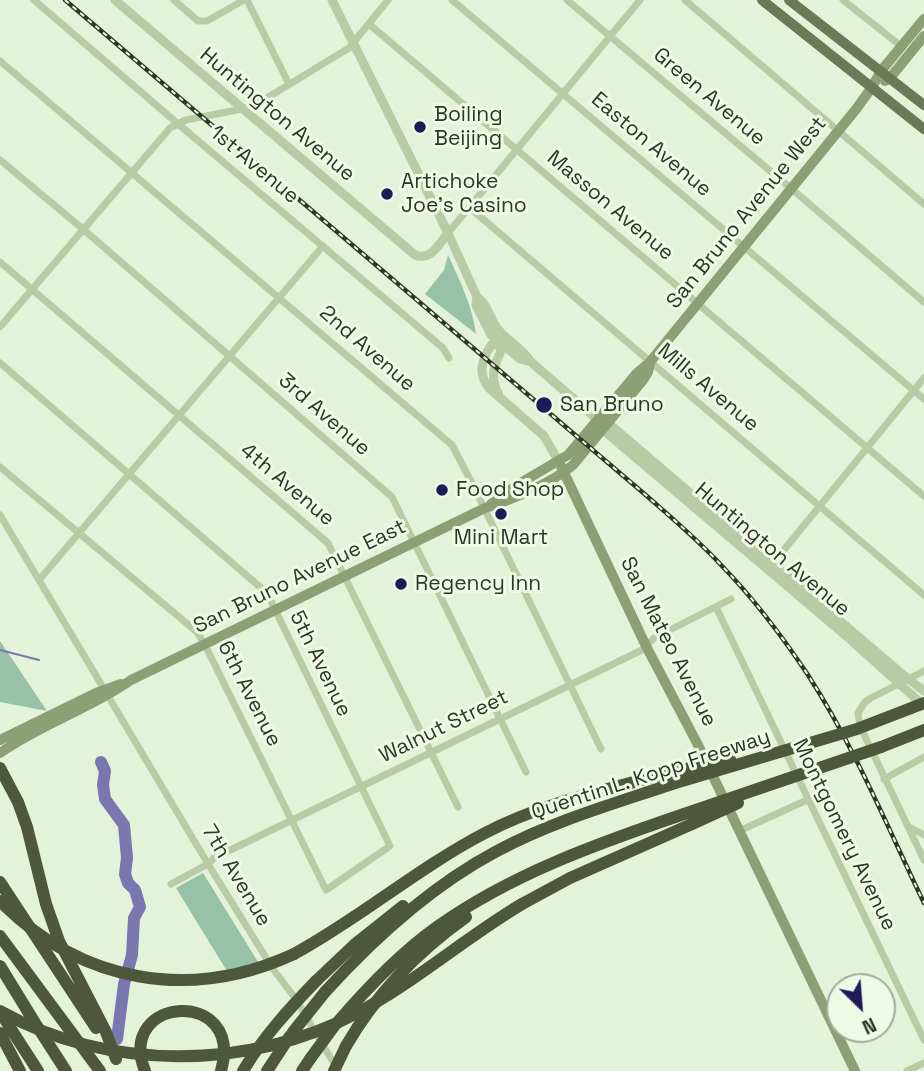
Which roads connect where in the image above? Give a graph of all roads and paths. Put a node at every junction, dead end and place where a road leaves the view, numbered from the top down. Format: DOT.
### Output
graph roads {
  1 [pos="34,0"];
  2 [pos="115,0"];
  3 [pos="174,0"];
  4 [pos="245,0"];
  5 [pos="332,0"];
  6 [pos="388,0"];
  7 [pos="452,0"];
  8 [pos="567,0"];
  9 [pos="640,0"];
  10 [pos="685,0"];
  11 [pos="762,0"];
  12 [pos="789,0"];
  13 [pos="843,0"];
  14 [pos="924,19"];
  15 [pos="369,24"];
  16 [pos="924,36"];
  17 [pos="610,37"];
  18 [pos="353,43"];
  19 [pos="901,46"];
  20 [pos="0,61"];
  21 [pos="885,75"];
  22 [pos="289,84"];
  23 [pos="872,88"];
  24 [pos="563,94"];
  25 [pos="924,104"];
  26 [pos="243,109"];
  27 [pos="177,123"];
  28 [pos="924,129"];
  29 [pos="838,131"];
  30 [pos="517,150"];
  31 [pos="0,160"];
  32 [pos="131,172"];
  33 [pos="792,189"];
  34 [pos="924,204"];
  35 [pos="470,208"];
  36 [pos="83,229"];
  37 [pos="448,233"];
  38 [pos="323,246"];
  39 [pos="745,247"];
  40 [pos="0,262"];
  41 [pos="32,289"];
  42 [pos="279,297"];
  43 [pos="924,302"];
  44 [pos="698,304"];
  45 [pos="0,327"];
  46 [pos="500,341"];
  47 [pos="230,356"];
  48 [pos="449,358"];
  49 [pos="650,362"];
  50 [pos="0,363"];
  51 [pos="924,378"];
  52 [pos="914,390"];
  53 [pos="924,399"];
  54 [pos="179,416"];
  55 [pos="603,424"];
  56 [pos="867,448"];
  57 [pos="559,462"];
  58 [pos="0,467"];
  59 [pos="564,473"];
  60 [pos="129,474"];
  61 [pos="924,496"];
  62 [pos="820,506"];
  63 [pos="485,508"];
  64 [pos="0,515"];
  65 [pos="79,533"];
  66 [pos="415,542"];
  67 [pos="770,567"];
  68 [pos="344,577"];
  69 [pos="39,580"];
  70 [pos="924,594"];
  71 [pos="731,599"];
  72 [pos="716,607"];
  73 [pos="275,610"];
  74 [pos="205,645"];
  75 [pos="646,646"];
  76 [pos="924,671"];
  77 [pos="908,679"];
  78 [pos="898,684"];
  79 [pos="569,685"];
  80 [pos="924,691"];
  81 [pos="106,693"];
  82 [pos="924,704"];
  83 [pos="501,719"];
  84 [pos="924,732"];
  85 [pos="0,740"];
  86 [pos="601,749"];
  87 [pos="431,752"];
  88 [pos="0,753"];
  89 [pos="924,757"];
  90 [pos="0,768"];
  91 [pos="526,772"];
  92 [pos="670,779"];
  93 [pos="884,779"];
  94 [pos="360,787"];
  95 [pos="807,800"];
  96 [pos="458,807"];
  97 [pos="688,819"];
  98 [pos="292,820"];
  99 [pos="908,827"];
  100 [pos="739,831"];
  101 [pos="924,835"];
  102 [pos="497,851"];
  103 [pos="924,860"];
  104 [pos="208,864"];
  105 [pos="552,864"];
  106 [pos="0,882"];
  107 [pos="171,884"];
  108 [pos="326,890"];
  109 [pos="0,901"];
  110 [pos="0,936"];
  111 [pos="0,966"];
  112 [pos="0,1011"];
  113 [pos="0,1033"];
  114 [pos="924,1040"];
  115 [pos="117,1059"];
  116 [pos="924,1063"];
  117 [pos="20,1071"];
  118 [pos="38,1071"];
  119 [pos="66,1071"];
  120 [pos="100,1071"];
  121 [pos="124,1071"];
  122 [pos="145,1071"];
  123 [pos="221,1071"];
  124 [pos="243,1071"];
  125 [pos="267,1071"];
  126 [pos="302,1071"];
  127 [pos="336,1071"];
  128 [pos="855,1071"];
  129 [pos="907,1071"];
  1 -- 27 [label="street, 1st Avenue"];
  2 -- 26 [label="street, Huntington Avenue"];
  3 -- 4 [label="street"];
  4 -- 22 [label="street"];
  5 -- 18 [label="street"];
  6 -- 15 [label="street"];
  7 -- 24 [label="street, Easton Avenue"];
  8 -- 17 [label="street, Green Avenue"];
  9 -- 17 [label="street"];
  10 -- 29 [label="street"];
  11 -- 23 [label="main road"];
  12 -- 21 [label="main road"];
  13 -- 19 [label="street"];
  14 -- 19 [label="main road, San Bruno Avenue West"];
  15 -- 18 [label="street"];
  15 -- 30 [label="street, Masson Avenue"];
  16 -- 21 [label="main road, San Bruno Avenue West"];
  17 -- 24 [label="street"];
  17 -- 33 [label="street, Green Avenue"];
  18 -- 22 [label="street"];
  18 -- 37 [label="street"];
  19 -- 21 [label="main road, San Bruno Avenue West"];
  20 -- 32 [label="street, 2nd Avenue"];
  21 -- 23 [label="main road, San Bruno Avenue West"];
  21 -- 25 [label="main road"];
  22 -- 26 [label="street"];
  23 -- 28 [label="main road"];
  23 -- 29 [label="main road, San Bruno Avenue West"];
  24 -- 30 [label="street"];
  24 -- 39 [label="street, Easton Avenue"];
  26 -- 27 [label="street"];
  26 -- 37 [label="street, Huntington Avenue"];
  27 -- 32 [label="street"];
  27 -- 38 [label="street, 1st Avenue"];
  29 -- 33 [label="main road, San Bruno Avenue West"];
  29 -- 34 [label="street"];
  30 -- 35 [label="street"];
  30 -- 44 [label="street, Masson Avenue"];
  31 -- 36 [label="street, 3rd Avenue"];
  32 -- 36 [label="street"];
  32 -- 42 [label="street, 2nd Avenue"];
  33 -- 39 [label="main road, San Bruno Avenue West"];
  33 -- 43 [label="street, Green Avenue"];
  35 -- 37 [label="street"];
  35 -- 49 [label="street, Mills Avenue"];
  36 -- 41 [label="street"];
  36 -- 47 [label="street, 3rd Avenue"];
  37 -- 46 [label="street"];
  38 -- 42 [label="street"];
  38 -- 48 [label="street, 1st Avenue"];
  39 -- 44 [label="main road, San Bruno Avenue West"];
  39 -- 52 [label="street, Easton Avenue"];
  40 -- 41 [label="street, 4th Avenue"];
  41 -- 45 [label="street"];
  41 -- 54 [label="street, 4th Avenue"];
  42 -- 47 [label="street"];
  42 -- 63 [label="street, 2nd Avenue"];
  44 -- 49 [label="main road, San Bruno Avenue West"];
  44 -- 56 [label="street, Masson Avenue"];
  46 -- 55 [label="street, Huntington Avenue"];
  46 -- 57 [label="street, San Mateo Avenue"];
  47 -- 54 [label="street"];
  47 -- 66 [label="street, 3rd Avenue"];
  49 -- 55 [label="main road, San Bruno Avenue West"];
  49 -- 62 [label="street, Mills Avenue"];
  50 -- 60 [label="street, 5th Avenue"];
  51 -- 52 [label="street"];
  52 -- 53 [label="street, Easton Avenue"];
  52 -- 56 [label="street"];
  54 -- 60 [label="street"];
  54 -- 68 [label="street, 4th Avenue"];
  55 -- 57 [label="main road, San Bruno Avenue West"];
  55 -- 59 [label="main road, San Bruno Avenue West"];
  55 -- 67 [label="street, Huntington Avenue"];
  56 -- 61 [label="street, Masson Avenue"];
  56 -- 62 [label="street"];
  57 -- 59 [label="main road, San Mateo Avenue"];
  57 -- 63 [label="main road, San Bruno Avenue East"];
  58 -- 65 [label="street, 6th Avenue"];
  59 -- 63 [label="main road, San Bruno Avenue East"];
  59 -- 75 [label="main road, San Mateo Avenue"];
  60 -- 65 [label="street"];
  60 -- 73 [label="street, 5th Avenue"];
  62 -- 67 [label="street"];
  62 -- 70 [label="street, Mills Avenue"];
  63 -- 66 [label="main road, San Bruno Avenue East"];
  63 -- 79 [label="street, 2nd Avenue"];
  64 -- 69 [label="street, 7th Avenue"];
  65 -- 69 [label="street"];
  65 -- 74 [label="street, 6th Avenue"];
  66 -- 68 [label="main road, San Bruno Avenue East"];
  66 -- 83 [label="street, 3rd Avenue"];
  67 -- 77 [label="street, Huntington Avenue"];
  67 -- 78 [label="street, Huntington Avenue"];
  68 -- 73 [label="main road, San Bruno Avenue East"];
  68 -- 87 [label="street, 4th Avenue"];
  69 -- 81 [label="street, 7th Avenue"];
  71 -- 72 [label="street, Walnut Street"];
  72 -- 75 [label="street, Walnut Street"];
  72 -- 95 [label="street, Montgomery Avenue"];
  73 -- 74 [label="main road, San Bruno Avenue East"];
  73 -- 94 [label="street, 5th Avenue"];
  74 -- 81 [label="main road, San Bruno Avenue East"];
  74 -- 98 [label="street, 6th Avenue"];
  75 -- 79 [label="street, Walnut Street"];
  75 -- 100 [label="main road, San Mateo Avenue"];
  76 -- 77 [label="street"];
  77 -- 78 [label="street"];
  77 -- 80 [label="street, Huntington Avenue"];
  78 -- 82 [label="street, Huntington Avenue"];
  78 -- 93 [label="street"];
  79 -- 83 [label="street, Walnut Street"];
  79 -- 86 [label="street, 2nd Avenue"];
  81 -- 85 [label="main road, San Bruno Avenue East"];
  81 -- 88 [label="main road, San Bruno Avenue East"];
  81 -- 104 [label="street, 7th Avenue"];
  82 -- 92 [label="highway, bridge"];
  83 -- 87 [label="street, Walnut Street"];
  83 -- 91 [label="street, 3rd Avenue"];
  84 -- 97 [label="highway, bridge"];
  87 -- 94 [label="street, Walnut Street"];
  87 -- 96 [label="street, 4th Avenue"];
  89 -- 93 [label="street"];
  90 -- 115 [label="highway"];
  92 -- 102 [label="highway, Quentin L. Kopp Freeway"];
  92 -- 109 [label="highway, bridge"];
  93 -- 99 [label="street"];
  94 -- 98 [label="street, Walnut Street"];
  94 -- 108 [label="street, 5th Avenue"];
  95 -- 100 [label="street"];
  95 -- 114 [label="street, Montgomery Avenue"];
  97 -- 105 [label="highway"];
  97 -- 112 [label="highway, bridge"];
  98 -- 104 [label="street, Walnut Street"];
  98 -- 108 [label="street, 6th Avenue"];
  99 -- 101 [label="street"];
  99 -- 103 [label="street"];
  100 -- 128 [label="main road, San Mateo Avenue"];
  102 -- 124 [label="highway, bridge"];
  102 -- 125 [label="highway, Quentin L. Kopp Freeway, bridge"];
  104 -- 107 [label="street, Walnut Street"];
  104 -- 127 [label="street, 7th Avenue"];
  105 -- 126 [label="highway, bridge"];
  105 -- 127 [label="highway, bridge"];
  106 -- 115 [label="highway"];
  110 -- 120 [label="highway, bridge"];
  111 -- 119 [label="highway"];
  112 -- 118 [label="highway"];
  113 -- 117 [label="highway"];
  115 -- 121 [label="highway"];
  116 -- 129 [label="street"];
  122 -- 123 [label="highway"];
}
